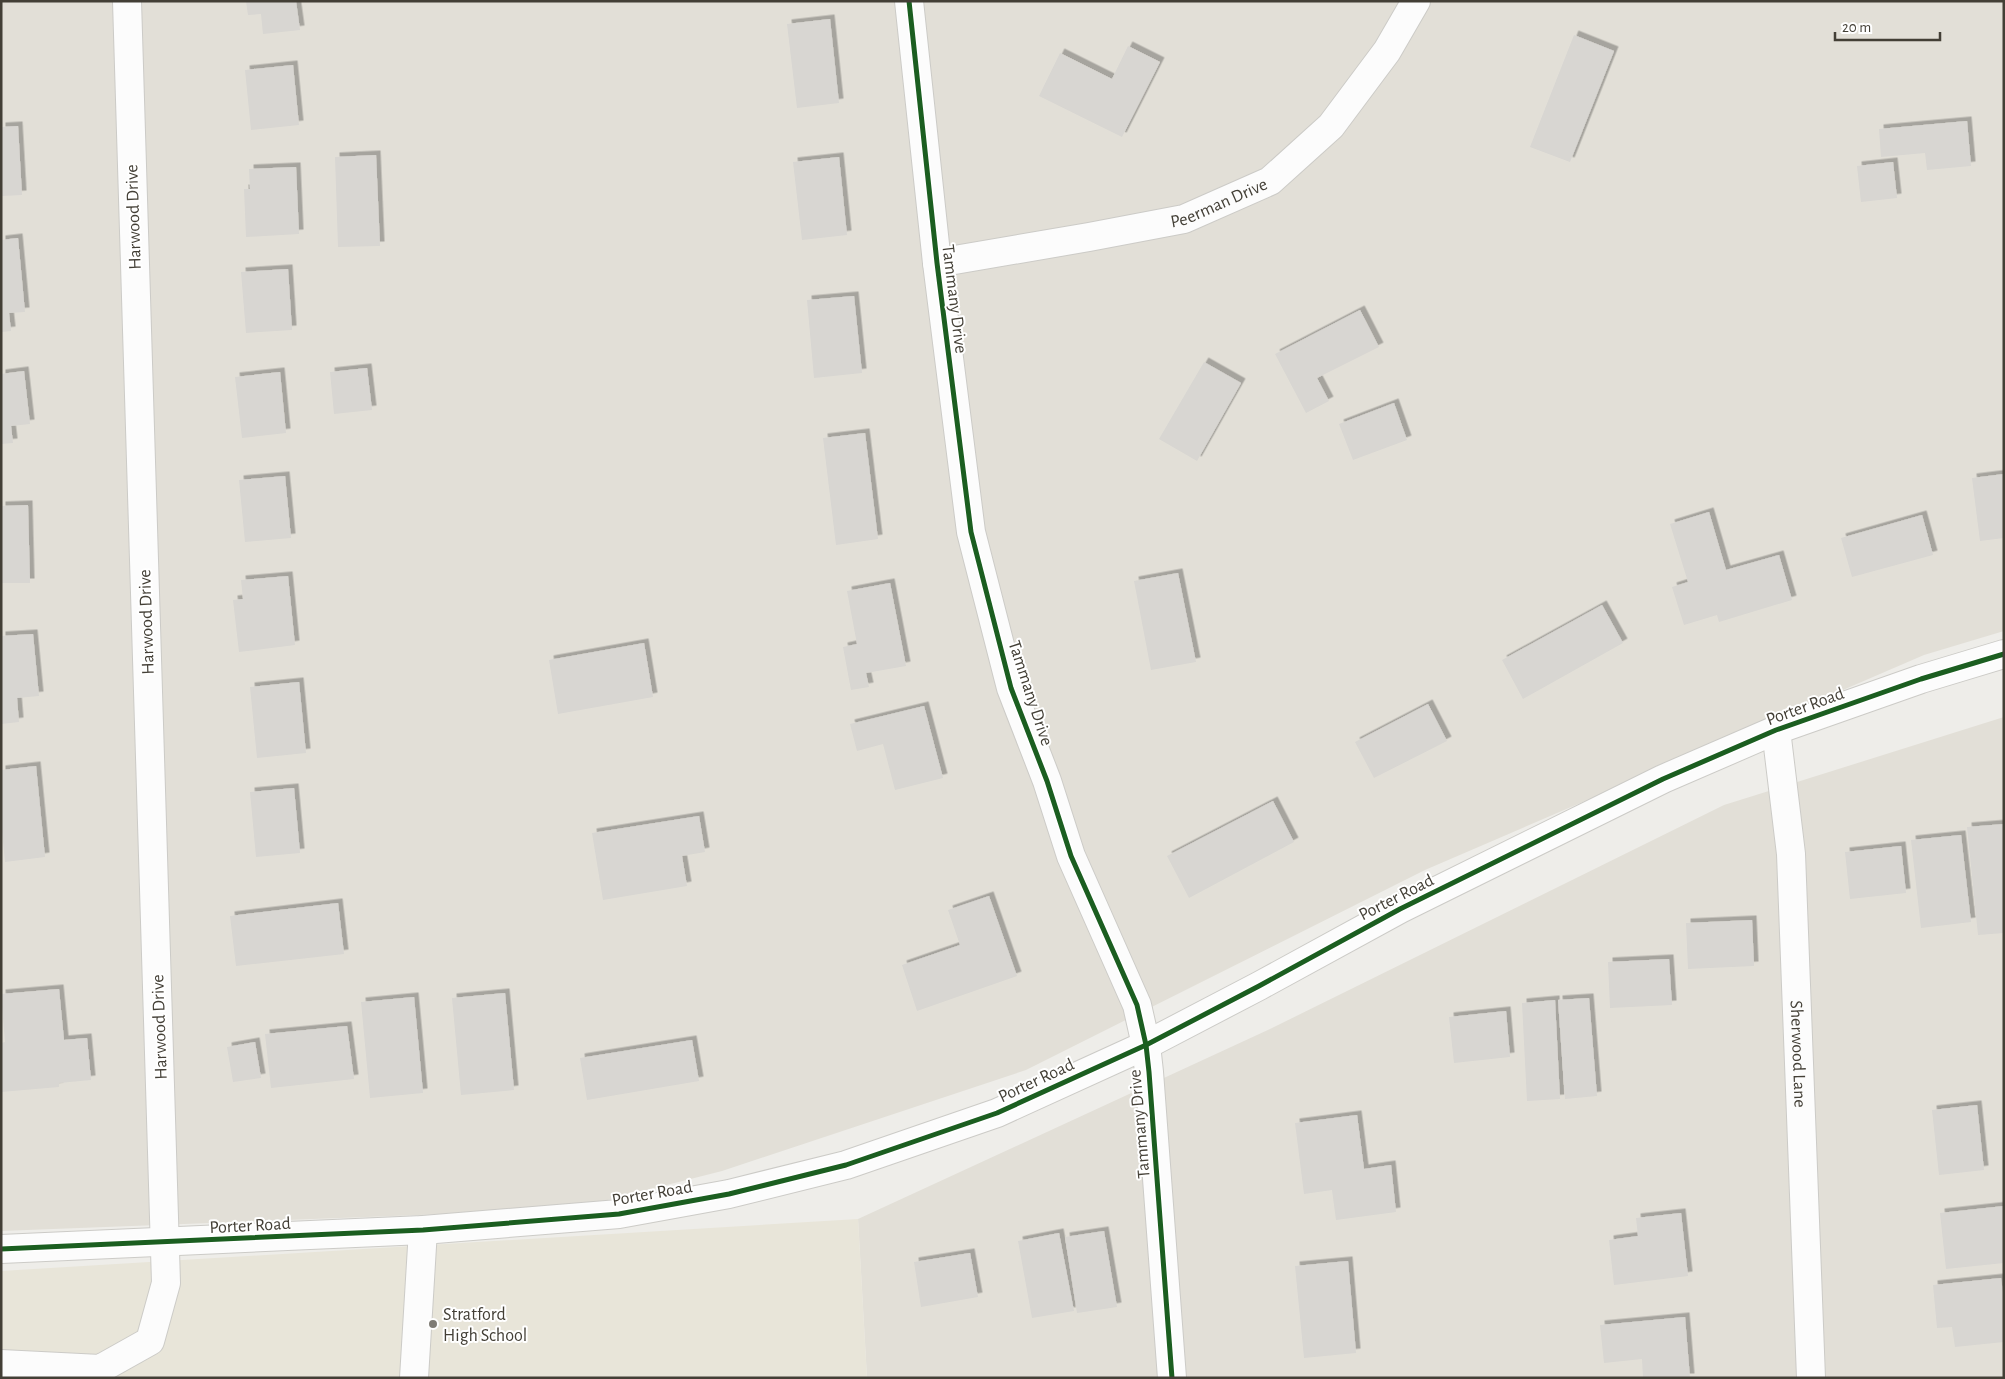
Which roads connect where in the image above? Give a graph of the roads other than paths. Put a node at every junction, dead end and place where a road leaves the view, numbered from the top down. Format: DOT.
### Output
graph roads {
  1 [pos="126,1"];
  2 [pos="909,1"];
  3 [pos="1416,1"];
  4 [pos="937,264"];
  5 [pos="2004,654"];
  6 [pos="1776,730"];
  7 [pos="1146,1045"];
  8 [pos="423,1230"];
  9 [pos="166,1242"];
  10 [pos="1,1249"];
  11 [pos="1,1364"];
  12 [pos="414,1378"];
  13 [pos="1172,1378"];
  14 [pos="1810,1378"];
  1 -- 9 [label="street, Harwood Drive"];
  2 -- 4 [label="street, Tammany Drive"];
  3 -- 4 [label="street, Peerman Drive"];
  4 -- 7 [label="street, Tammany Drive"];
  5 -- 6 [label="street, Porter Road"];
  6 -- 7 [label="street, Porter Road"];
  6 -- 14 [label="street, Sherwood Lane"];
  7 -- 8 [label="street, Porter Road"];
  7 -- 13 [label="street, Tammany Drive"];
  8 -- 9 [label="street, Porter Road"];
  8 -- 12 [label="street"];
  9 -- 10 [label="street, Porter Road"];
  9 -- 11 [label="street, Harwood Drive"];
}
